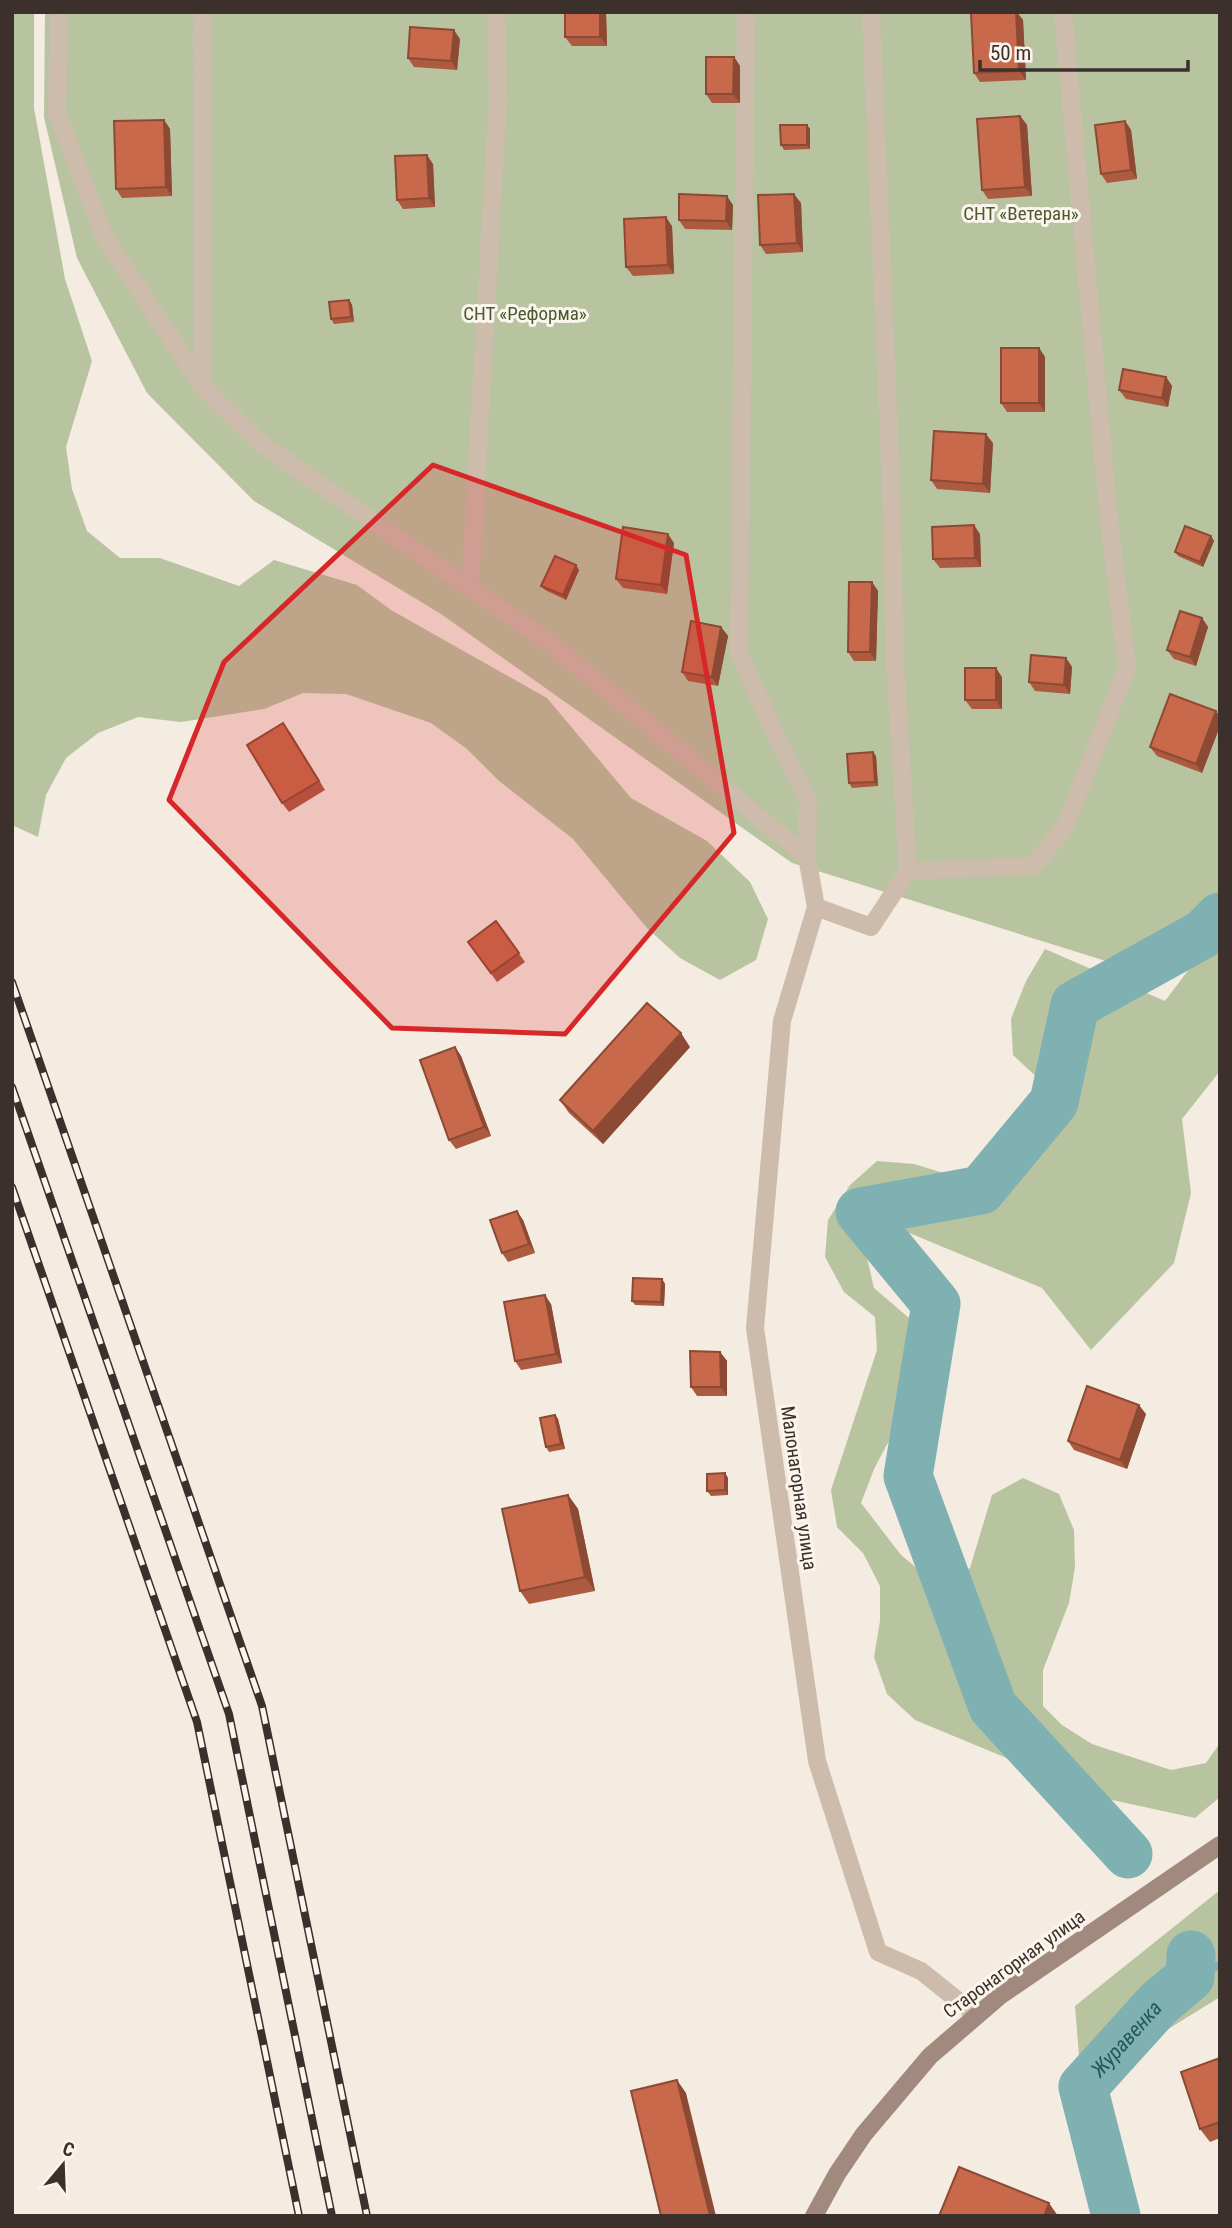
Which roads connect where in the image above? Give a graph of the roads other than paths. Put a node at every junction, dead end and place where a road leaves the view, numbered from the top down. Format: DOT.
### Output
graph roads {
  1 [pos="59,12"];
  2 [pos="202,12"];
  3 [pos="496,12"];
  4 [pos="746,12"];
  5 [pos="871,12"];
  6 [pos="1063,12"];
  7 [pos="203,387"];
  8 [pos="470,588"];
  9 [pos="807,857"];
  10 [pos="908,871"];
  11 [pos="816,907"];
  12 [pos="1220,1844"];
  13 [pos="976,2015"];
  14 [pos="814,2216"];
  1 -- 7 [label="street"];
  2 -- 7 [label="street"];
  3 -- 8 [label="street"];
  4 -- 9 [label="street"];
  5 -- 10 [label="street"];
  6 -- 10 [label="street"];
  7 -- 8 [label="street"];
  8 -- 9 [label="street"];
  9 -- 11 [label="street"];
  10 -- 11 [label="street"];
  11 -- 13 [label="street, Малонагорная улица"];
  12 -- 13 [label="main road, Старонагорная улица"];
  13 -- 14 [label="main road, Старонагорная улица"];
}
